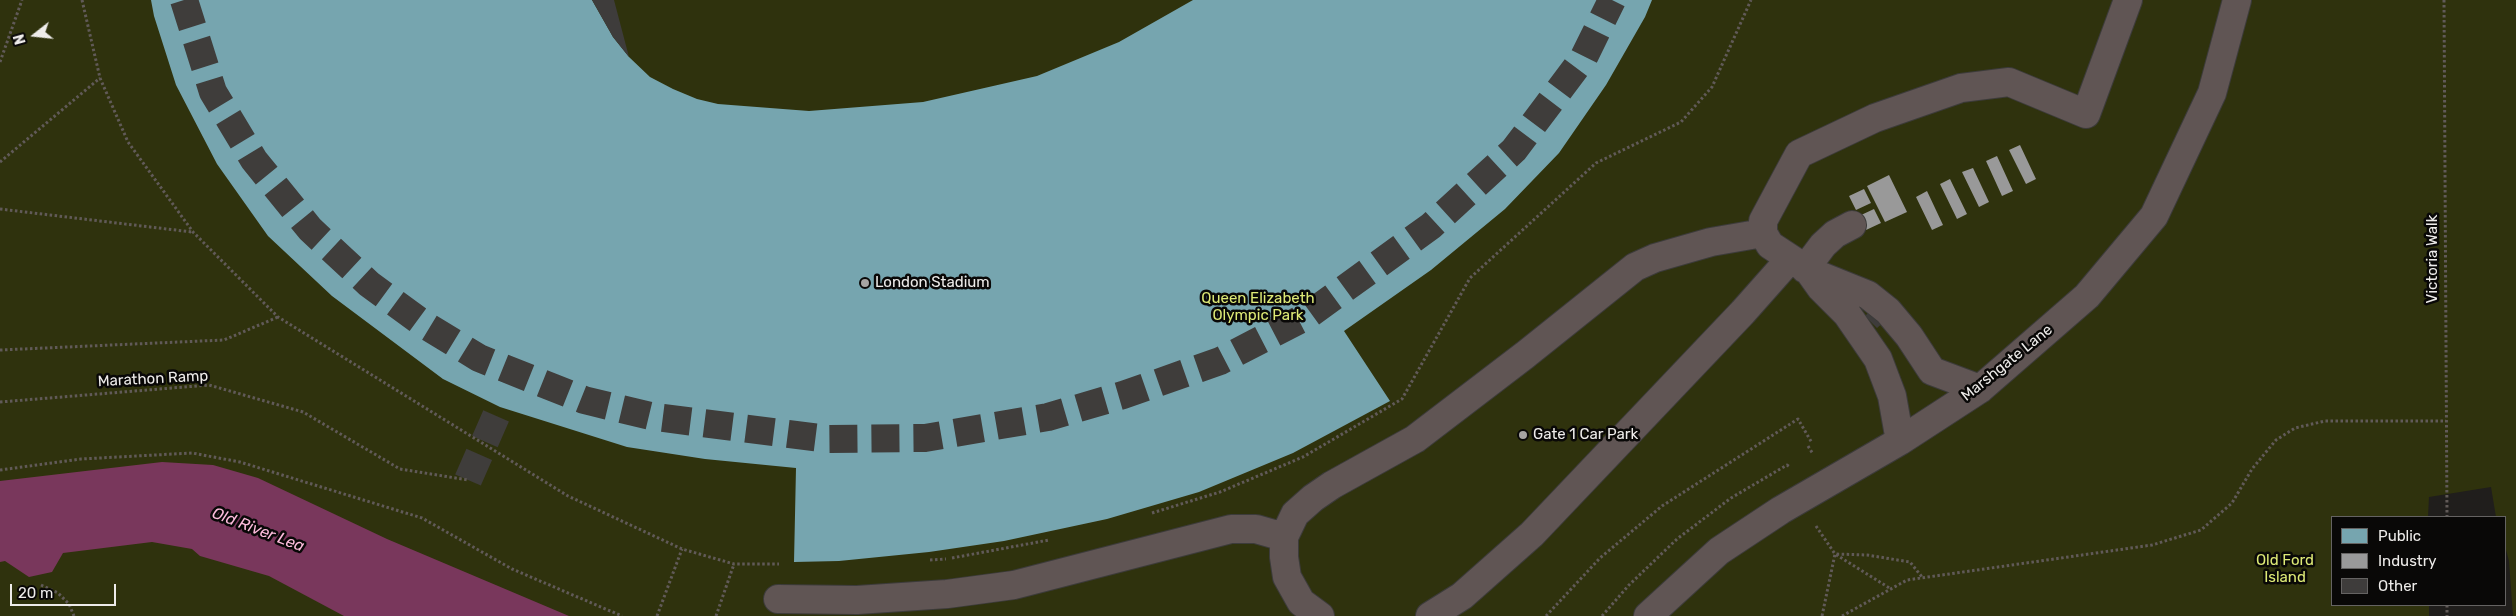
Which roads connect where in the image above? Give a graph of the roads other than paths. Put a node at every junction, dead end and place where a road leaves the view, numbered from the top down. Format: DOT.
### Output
graph roads {
  1 [pos="2128,0"];
  2 [pos="2237,0"];
  3 [pos="1852,225"];
  4 [pos="1763,233"];
  5 [pos="1802,267"];
  6 [pos="1980,389"];
  7 [pos="1900,441"];
  8 [pos="1284,537"];
  9 [pos="778,599"];
  10 [pos="1320,616"];
  11 [pos="1430,616"];
  12 [pos="1648,616"];
  1 -- 4 [label="street"];
  2 -- 6 [label="street, Marshgate Lane"];
  3 -- 5 [label="street"];
  4 -- 5 [label="street"];
  4 -- 8 [label="street"];
  5 -- 6 [label="street"];
  5 -- 7 [label="street"];
  5 -- 11 [label="street"];
  6 -- 7 [label="street, Marshgate Lane"];
  7 -- 12 [label="street, Marshgate Lane"];
  8 -- 9 [label="street"];
  8 -- 10 [label="street"];
}
